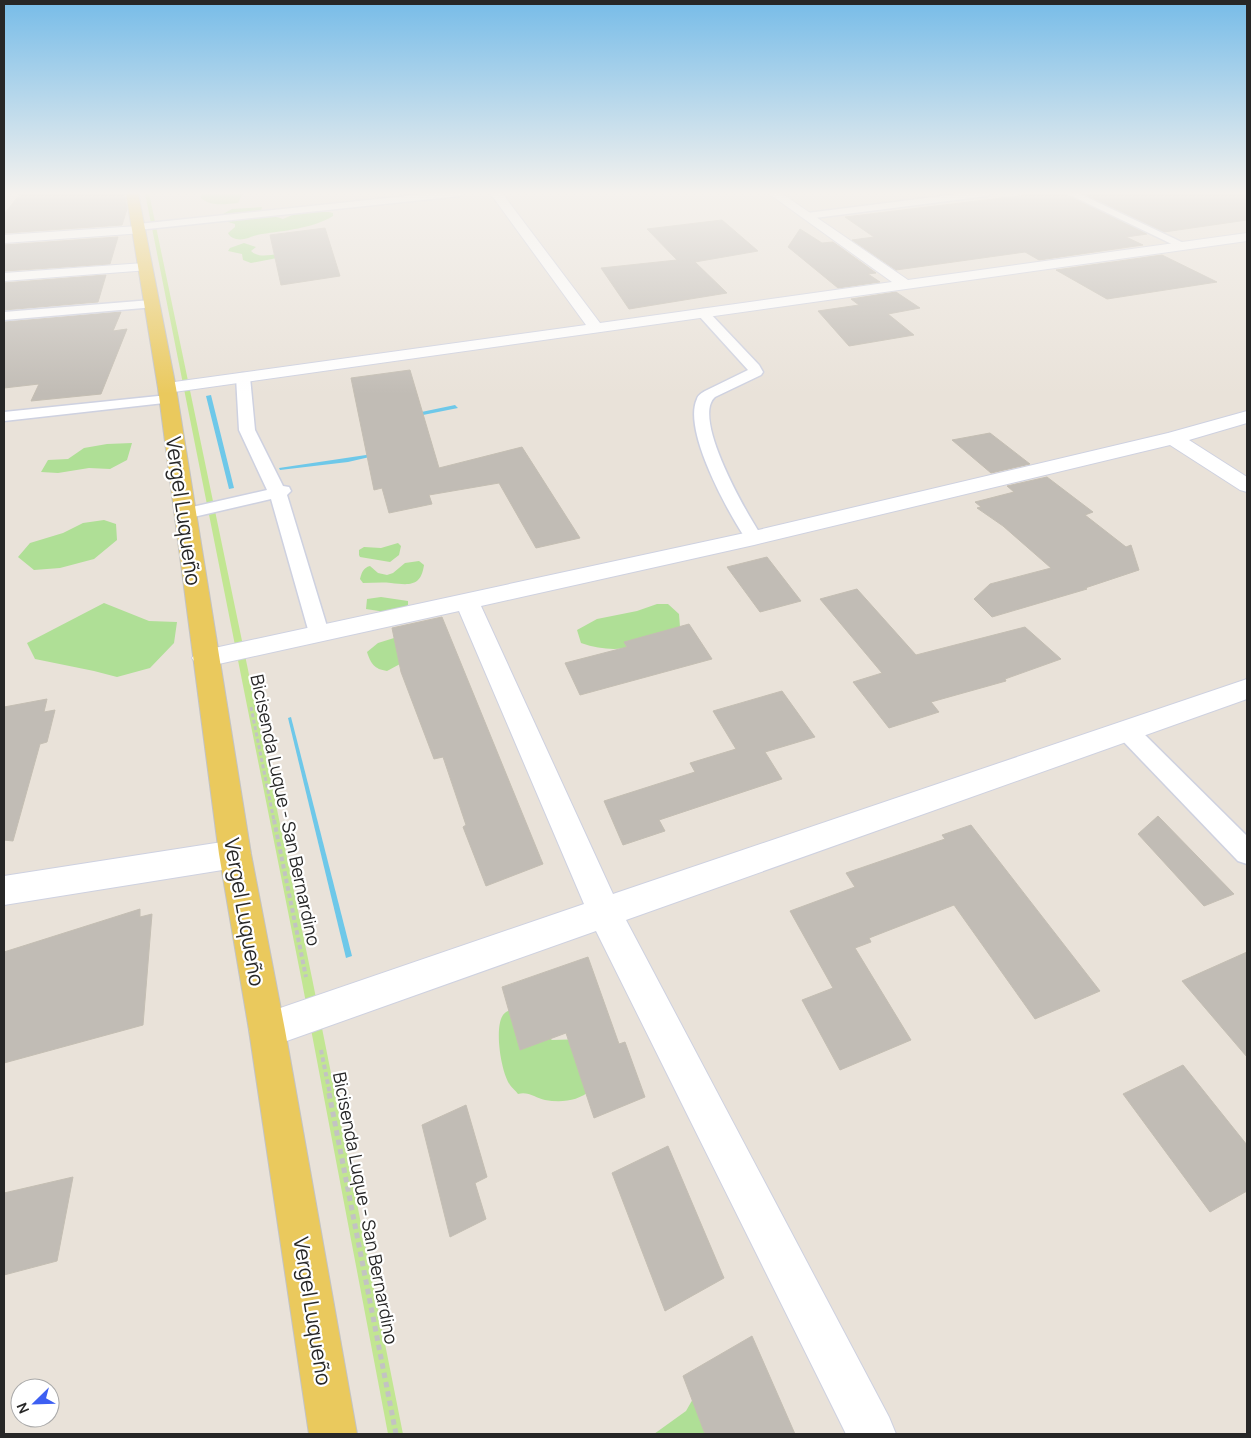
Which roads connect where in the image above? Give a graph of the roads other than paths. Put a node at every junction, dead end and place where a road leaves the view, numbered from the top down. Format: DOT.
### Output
graph roads {
  1 [pos="143,260"];
  2 [pos="546,260"];
  3 [pos="870,260"];
  4 [pos="1083,260"];
  5 [pos="144,267"];
  6 [pos="4,277"];
  7 [pos="906,285"];
  8 [pos="151,304"];
  9 [pos="703,313"];
  10 [pos="4,316"];
  11 [pos="596,328"];
  12 [pos="243,377"];
  13 [pos="167,393"];
  14 [pos="4,417"];
  15 [pos="1247,417"];
  16 [pos="1173,438"];
  17 [pos="1247,486"];
  18 [pos="280,491"];
  19 [pos="185,514"];
  20 [pos="754,538"];
  21 [pos="467,601"];
  22 [pos="319,633"];
  23 [pos="205,658"];
  24 [pos="1247,689"];
  25 [pos="1127,731"];
  26 [pos="1247,853"];
  27 [pos="234,854"];
  28 [pos="4,891"];
  29 [pos="604,912"];
  30 [pos="267,1030"];
  31 [pos="333,1434"];
  32 [pos="872,1434"];
  1 -- 5 [label="main road, Vergel Luqueño"];
  2 -- 11 [label="street"];
  3 -- 7 [label="street"];
  4 -- 7 [label="street"];
  5 -- 6 [label="street"];
  5 -- 8 [label="main road, Vergel Luqueño"];
  7 -- 9 [label="street"];
  8 -- 10 [label="lane"];
  8 -- 13 [label="main road, Vergel Luqueño"];
  9 -- 11 [label="street"];
  9 -- 20 [label="lane"];
  11 -- 12 [label="street"];
  12 -- 13 [label="street"];
  12 -- 18 [label="lane"];
  13 -- 14 [label="lane"];
  13 -- 19 [label="main road, Vergel Luqueño"];
  15 -- 16 [label="street"];
  16 -- 17 [label="street"];
  16 -- 20 [label="street"];
  18 -- 19 [label="lane"];
  18 -- 22 [label="lane"];
  19 -- 23 [label="main road, Vergel Luqueño"];
  20 -- 21 [label="street"];
  21 -- 22 [label="street"];
  21 -- 29 [label="street"];
  22 -- 23 [label="street"];
  23 -- 27 [label="main road, Vergel Luqueño"];
  24 -- 25 [label="street"];
  25 -- 26 [label="lane"];
  25 -- 29 [label="street"];
  27 -- 28 [label="street"];
  27 -- 30 [label="main road, Vergel Luqueño"];
  29 -- 30 [label="street"];
  29 -- 32 [label="street"];
  30 -- 31 [label="main road, Vergel Luqueño"];
}
